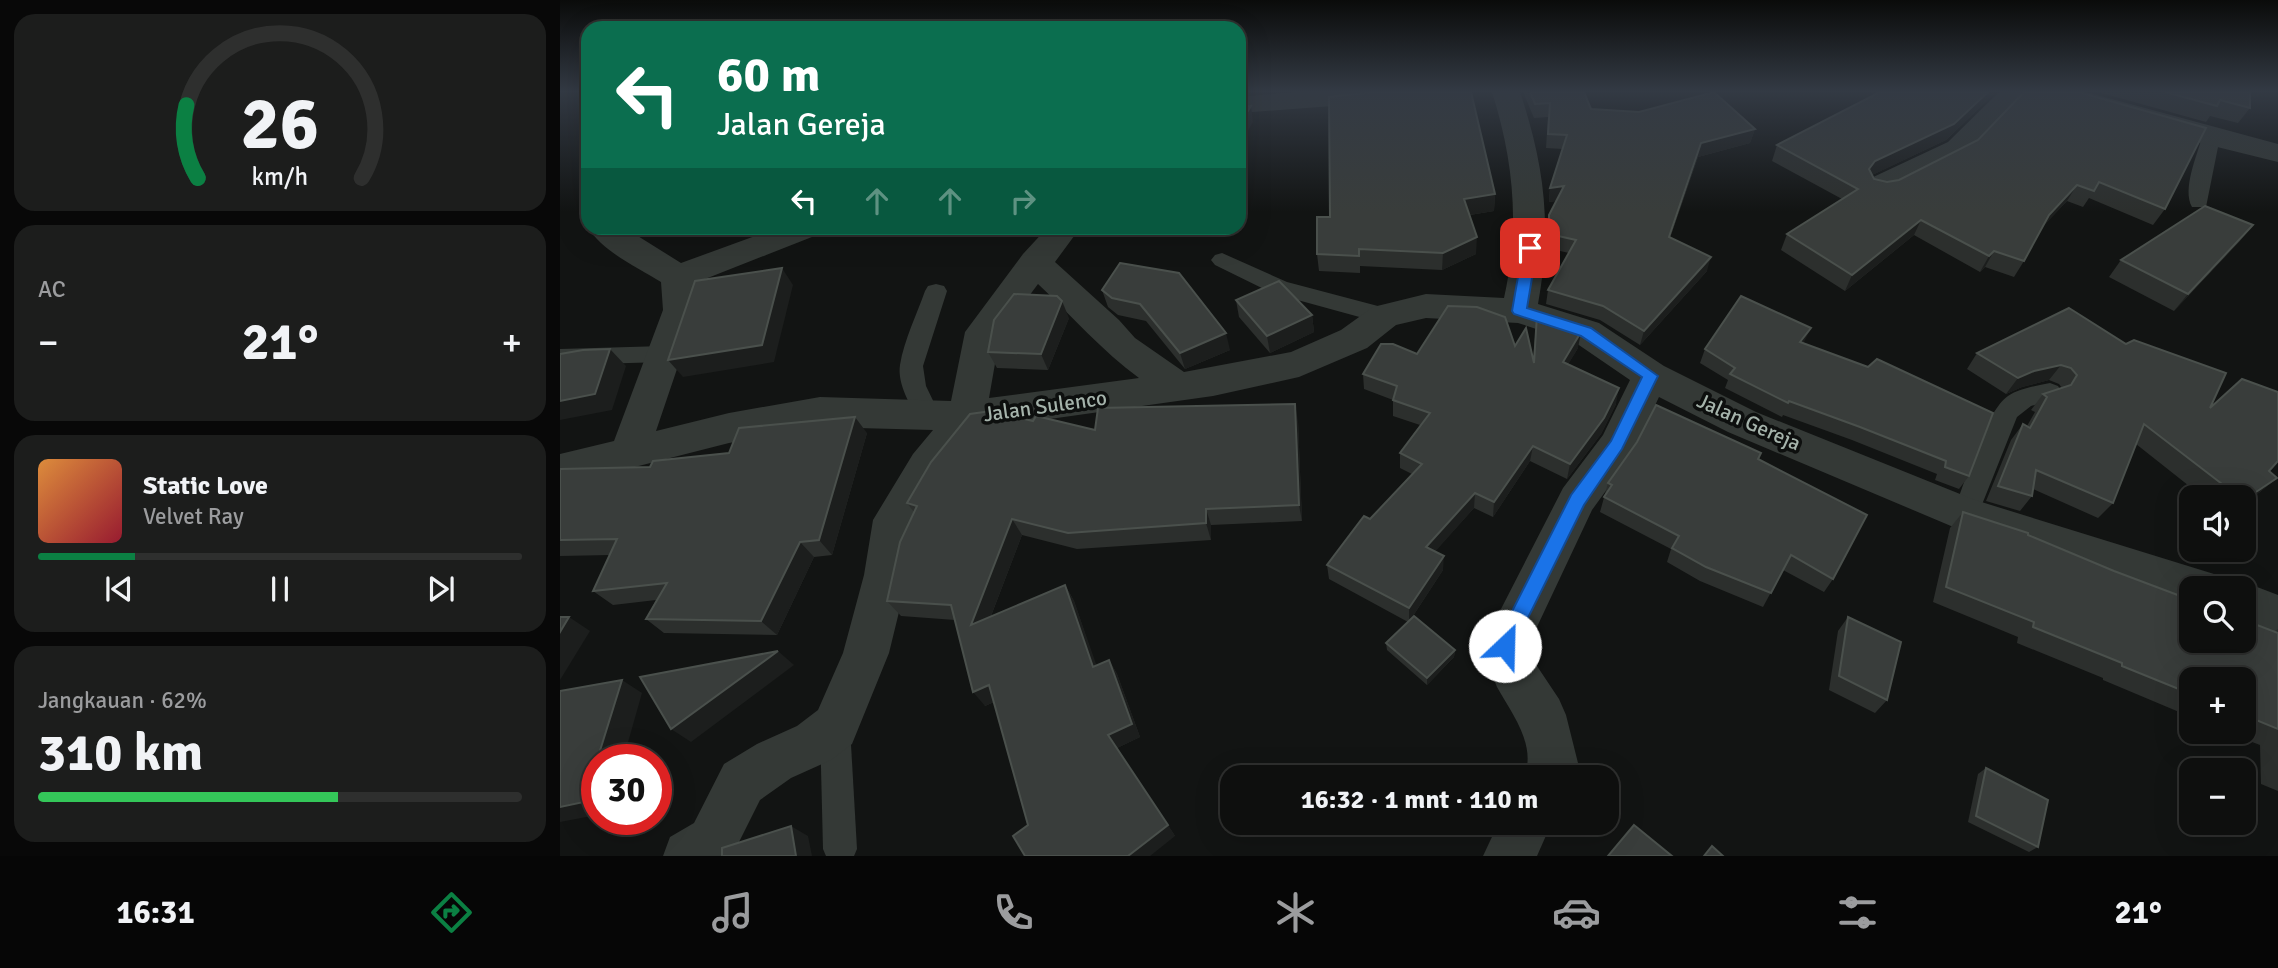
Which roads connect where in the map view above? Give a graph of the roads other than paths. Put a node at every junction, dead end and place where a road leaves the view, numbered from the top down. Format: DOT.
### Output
graph roads {
  1 [pos="1518,132"];
  2 [pos="1974,132"];
  3 [pos="2193,132"];
  4 [pos="2211,137"];
  5 [pos="2278,153"];
  6 [pos="1880,186"];
  7 [pos="2199,203"];
  8 [pos="614,235"];
  9 [pos="788,235"];
  10 [pos="1058,235"];
  11 [pos="1222,260"];
  12 [pos="1035,262"];
  13 [pos="678,277"];
  14 [pos="936,291"];
  15 [pos="1519,311"];
  16 [pos="1385,316"];
  17 [pos="664,354"];
  18 [pos="560,357"];
  19 [pos="1651,376"];
  20 [pos="1178,387"];
  21 [pos="2050,392"];
  22 [pos="948,416"];
  23 [pos="628,455"];
  24 [pos="560,470"];
  25 [pos="1966,514"];
  26 [pos="2179,582"];
  27 [pos="2256,607"];
  28 [pos="2278,617"];
  29 [pos="835,727"];
  30 [pos="1554,765"];
  31 [pos="1520,835"];
  32 [pos="840,849"];
  33 [pos="689,856"];
  34 [pos="1509,856"];
  1 -- 15 [label="street"];
  2 -- 6 [label="street"];
  3 -- 4 [label="street"];
  4 -- 5 [label="street"];
  4 -- 7 [label="lane"];
  8 -- 13 [label="street"];
  9 -- 13 [label="street"];
  10 -- 12 [label="street"];
  11 -- 16 [label="lane"];
  12 -- 20 [label="street"];
  12 -- 22 [label="street"];
  13 -- 17 [label="street"];
  14 -- 22 [label="lane"];
  15 -- 16 [label="street, Jalan Sulenco"];
  15 -- 19 [label="street, Jalan Gereja"];
  16 -- 20 [label="street, Jalan Sulenco"];
  17 -- 18 [label="lane"];
  17 -- 23 [label="street"];
  19 -- 25 [label="street, Jalan Gereja"];
  19 -- 30 [label="street"];
  20 -- 22 [label="street, Jalan Sulenco"];
  21 -- 25 [label="lane"];
  22 -- 23 [label="street, Jalan Sulenco"];
  22 -- 29 [label="street"];
  23 -- 24 [label="street, Jalan Sulenco"];
  25 -- 26 [label="street, Jalan Gereja"];
  27 -- 28 [label="street"];
  29 -- 32 [label="lane"];
  29 -- 33 [label="street"];
  31 -- 34 [label="street"];
}
